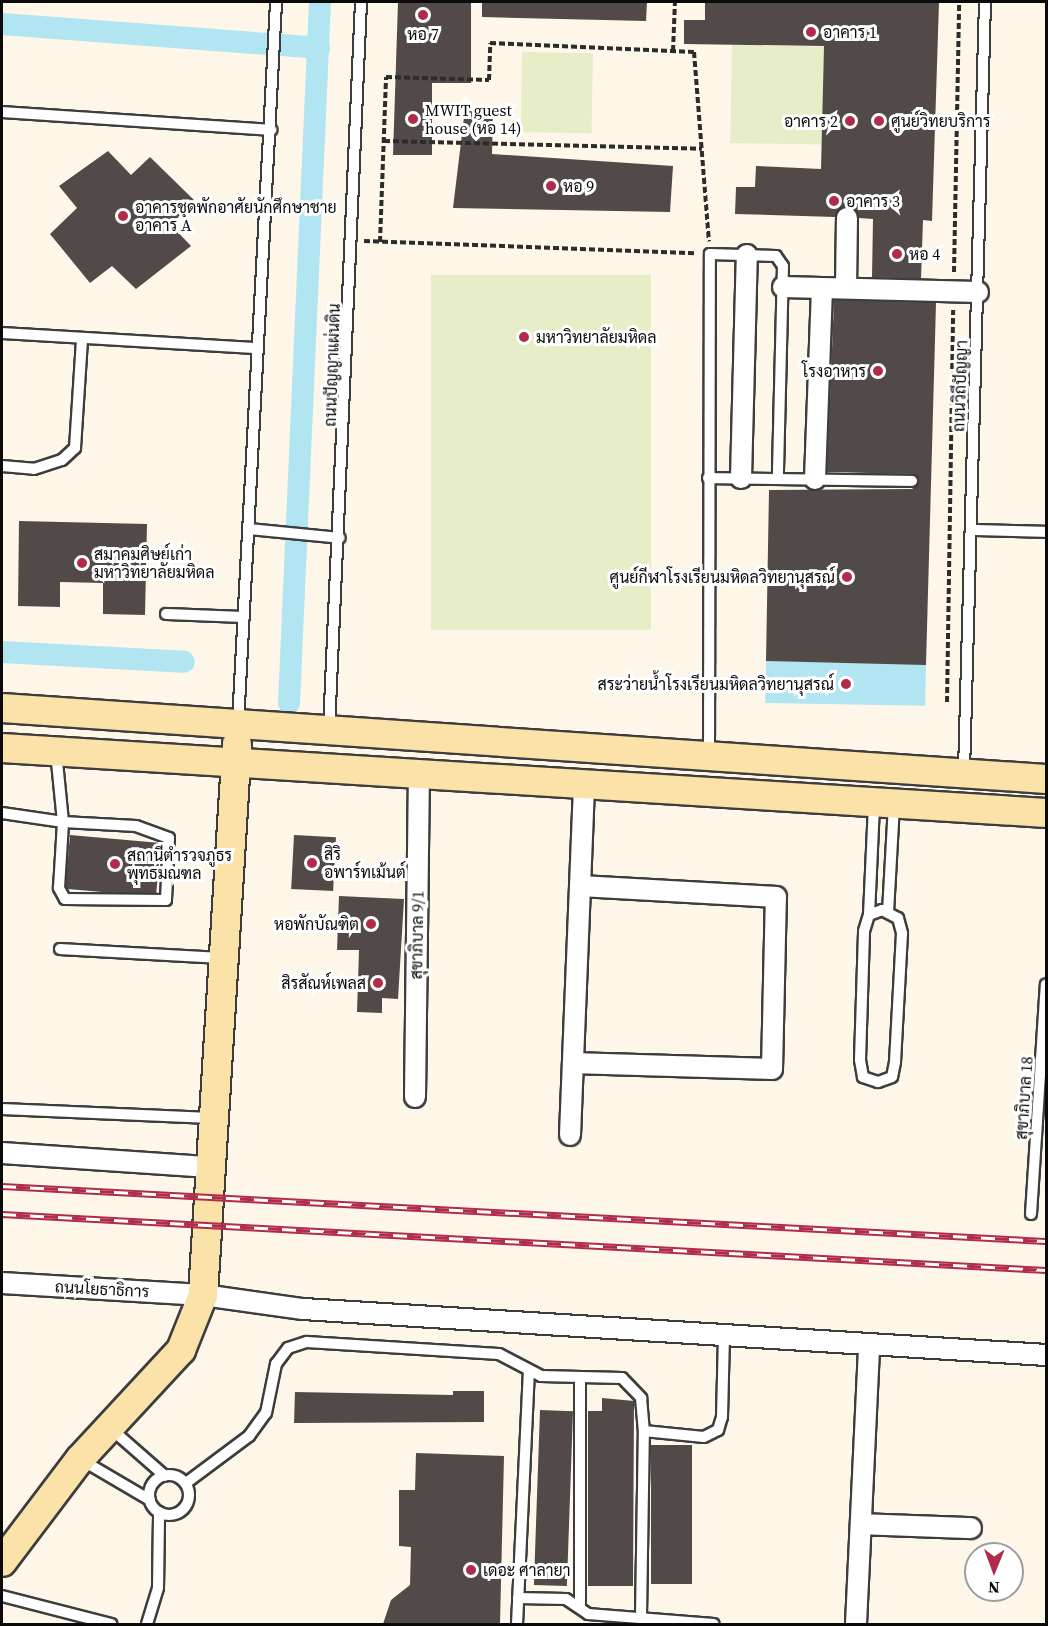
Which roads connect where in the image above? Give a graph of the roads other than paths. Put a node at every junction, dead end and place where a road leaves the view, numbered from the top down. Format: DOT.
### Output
graph roads {
  1 [pos="276,2"];
  2 [pos="361,2"];
  3 [pos="985,2"];
  4 [pos="2,112"];
  5 [pos="271,130"];
  6 [pos="847,218"];
  7 [pos="747,255"];
  8 [pos="783,287"];
  9 [pos="822,288"];
  10 [pos="846,288"];
  11 [pos="978,292"];
  12 [pos="2,333"];
  13 [pos="82,339"];
  14 [pos="258,348"];
  15 [pos="2,466"];
  16 [pos="708,478"];
  17 [pos="741,478"];
  18 [pos="778,478"];
  19 [pos="815,479"];
  20 [pos="912,481"];
  21 [pos="249,528"];
  22 [pos="971,530"];
  23 [pos="1047,532"];
  24 [pos="340,538"];
  25 [pos="166,614"];
  26 [pos="244,617"];
  27 [pos="2,708"];
  28 [pos="238,723"];
  29 [pos="329,729"];
  30 [pos="2,748"];
  31 [pos="56,752"];
  32 [pos="709,753"];
  33 [pos="236,762"];
  34 [pos="964,772"];
  35 [pos="419,774"];
  36 [pos="1047,779"];
  37 [pos="584,783"];
  38 [pos="884,803"];
  39 [pos="2,813"];
  40 [pos="1047,813"];
  41 [pos="63,822"];
  42 [pos="581,886"];
  43 [pos="888,912"];
  44 [pos="869,915"];
  45 [pos="60,949"];
  46 [pos="222,958"];
  47 [pos="1047,984"];
  48 [pos="573,1063"];
  49 [pos="415,1097"];
  50 [pos="2,1109"];
  51 [pos="211,1118"];
  52 [pos="570,1135"];
  53 [pos="2,1153"];
  54 [pos="210,1167"];
  55 [pos="1031,1214"];
  56 [pos="2,1283"];
  57 [pos="203,1295"];
  58 [pos="724,1335"];
  59 [pos="869,1344"];
  60 [pos="1047,1355"];
  61 [pos="528,1372"];
  62 [pos="580,1377"];
  63 [pos="109,1427"];
  64 [pos="645,1431"];
  65 [pos="80,1459"];
  66 [pos="165,1476"];
  67 [pos="186,1484"];
  68 [pos="150,1500"];
  69 [pos="159,1512"];
  70 [pos="861,1524"];
  71 [pos="972,1528"];
  72 [pos="2,1562"];
  73 [pos="2,1596"];
  74 [pos="518,1598"];
  75 [pos="580,1606"];
  76 [pos="641,1615"];
  77 [pos="111,1624"];
  78 [pos="147,1624"];
  79 [pos="517,1624"];
  80 [pos="714,1624"];
  81 [pos="856,1624"];
  1 -- 5 [label="lane"];
  2 -- 24 [label="lane, ถนนปัญญาแผ่นดิน"];
  3 -- 11 [label="lane, ถนนวิถีปัญญา"];
  4 -- 5 [label="lane"];
  5 -- 14 [label="lane"];
  6 -- 10 [label="street"];
  7 -- 8 [label="lane"];
  7 -- 16 [label="lane"];
  7 -- 17 [label="street"];
  8 -- 9 [label="street"];
  8 -- 18 [label="lane"];
  9 -- 10 [label="street"];
  9 -- 19 [label="street"];
  10 -- 11 [label="street"];
  11 -- 22 [label="lane, ถนนวิถีปัญญา"];
  12 -- 13 [label="lane"];
  13 -- 14 [label="lane"];
  13 -- 15 [label="lane"];
  14 -- 21 [label="lane"];
  16 -- 17 [label="lane"];
  16 -- 32 [label="lane"];
  17 -- 18 [label="lane"];
  18 -- 19 [label="lane"];
  19 -- 20 [label="lane"];
  21 -- 24 [label="lane"];
  21 -- 26 [label="lane"];
  22 -- 23 [label="lane"];
  22 -- 34 [label="lane, ถนนวิถีปัญญา"];
  24 -- 29 [label="lane, ถนนปัญญาแผ่นดิน"];
  25 -- 26 [label="lane"];
  26 -- 28 [label="lane"];
  27 -- 28 [label="main road"];
  28 -- 29 [label="main road"];
  28 -- 33 [label="main road"];
  29 -- 32 [label="main road"];
  30 -- 31 [label="main road"];
  31 -- 33 [label="main road"];
  31 -- 41 [label="lane"];
  32 -- 34 [label="main road"];
  33 -- 35 [label="main road"];
  33 -- 46 [label="main road"];
  34 -- 36 [label="main road"];
  35 -- 37 [label="main road"];
  35 -- 49 [label="street, สุขาภิบาล 9/1"];
  37 -- 38 [label="main road"];
  37 -- 42 [label="street"];
  38 -- 40 [label="main road"];
  38 -- 43 [label="lane"];
  38 -- 44 [label="lane"];
  39 -- 41 [label="lane"];
  41 -- 41 [label="lane"];
  42 -- 48 [label="street"];
  42 -- 48 [label="street"];
  43 -- 44 [label="lane"];
  43 -- 44 [label="lane"];
  45 -- 46 [label="lane"];
  46 -- 51 [label="main road"];
  47 -- 55 [label="lane, สุขาภิบาล 18"];
  48 -- 52 [label="street"];
  50 -- 51 [label="lane"];
  51 -- 54 [label="main road"];
  53 -- 54 [label="street"];
  54 -- 57 [label="main road"];
  56 -- 57 [label="street, ถนนโยธาธิการ"];
  57 -- 58 [label="street, ถนนโยธาธิการ"];
  57 -- 63 [label="main road"];
  58 -- 59 [label="street, ถนนโยธาธิการ"];
  58 -- 64 [label="lane"];
  59 -- 60 [label="street, ถนนโยธาธิการ"];
  59 -- 70 [label="street"];
  61 -- 62 [label="lane"];
  61 -- 67 [label="lane"];
  61 -- 74 [label="lane"];
  62 -- 64 [label="lane"];
  62 -- 75 [label="lane"];
  63 -- 65 [label="main road"];
  63 -- 66 [label="lane"];
  64 -- 76 [label="lane"];
  65 -- 68 [label="lane"];
  65 -- 72 [label="main road"];
  66 -- 67 [label="lane"];
  66 -- 68 [label="lane"];
  67 -- 69 [label="lane"];
  68 -- 69 [label="lane"];
  69 -- 78 [label="lane"];
  70 -- 71 [label="street"];
  70 -- 81 [label="street"];
  73 -- 77 [label="lane"];
  74 -- 75 [label="lane"];
  74 -- 79 [label="lane"];
  75 -- 76 [label="lane"];
  76 -- 80 [label="lane"];
}
